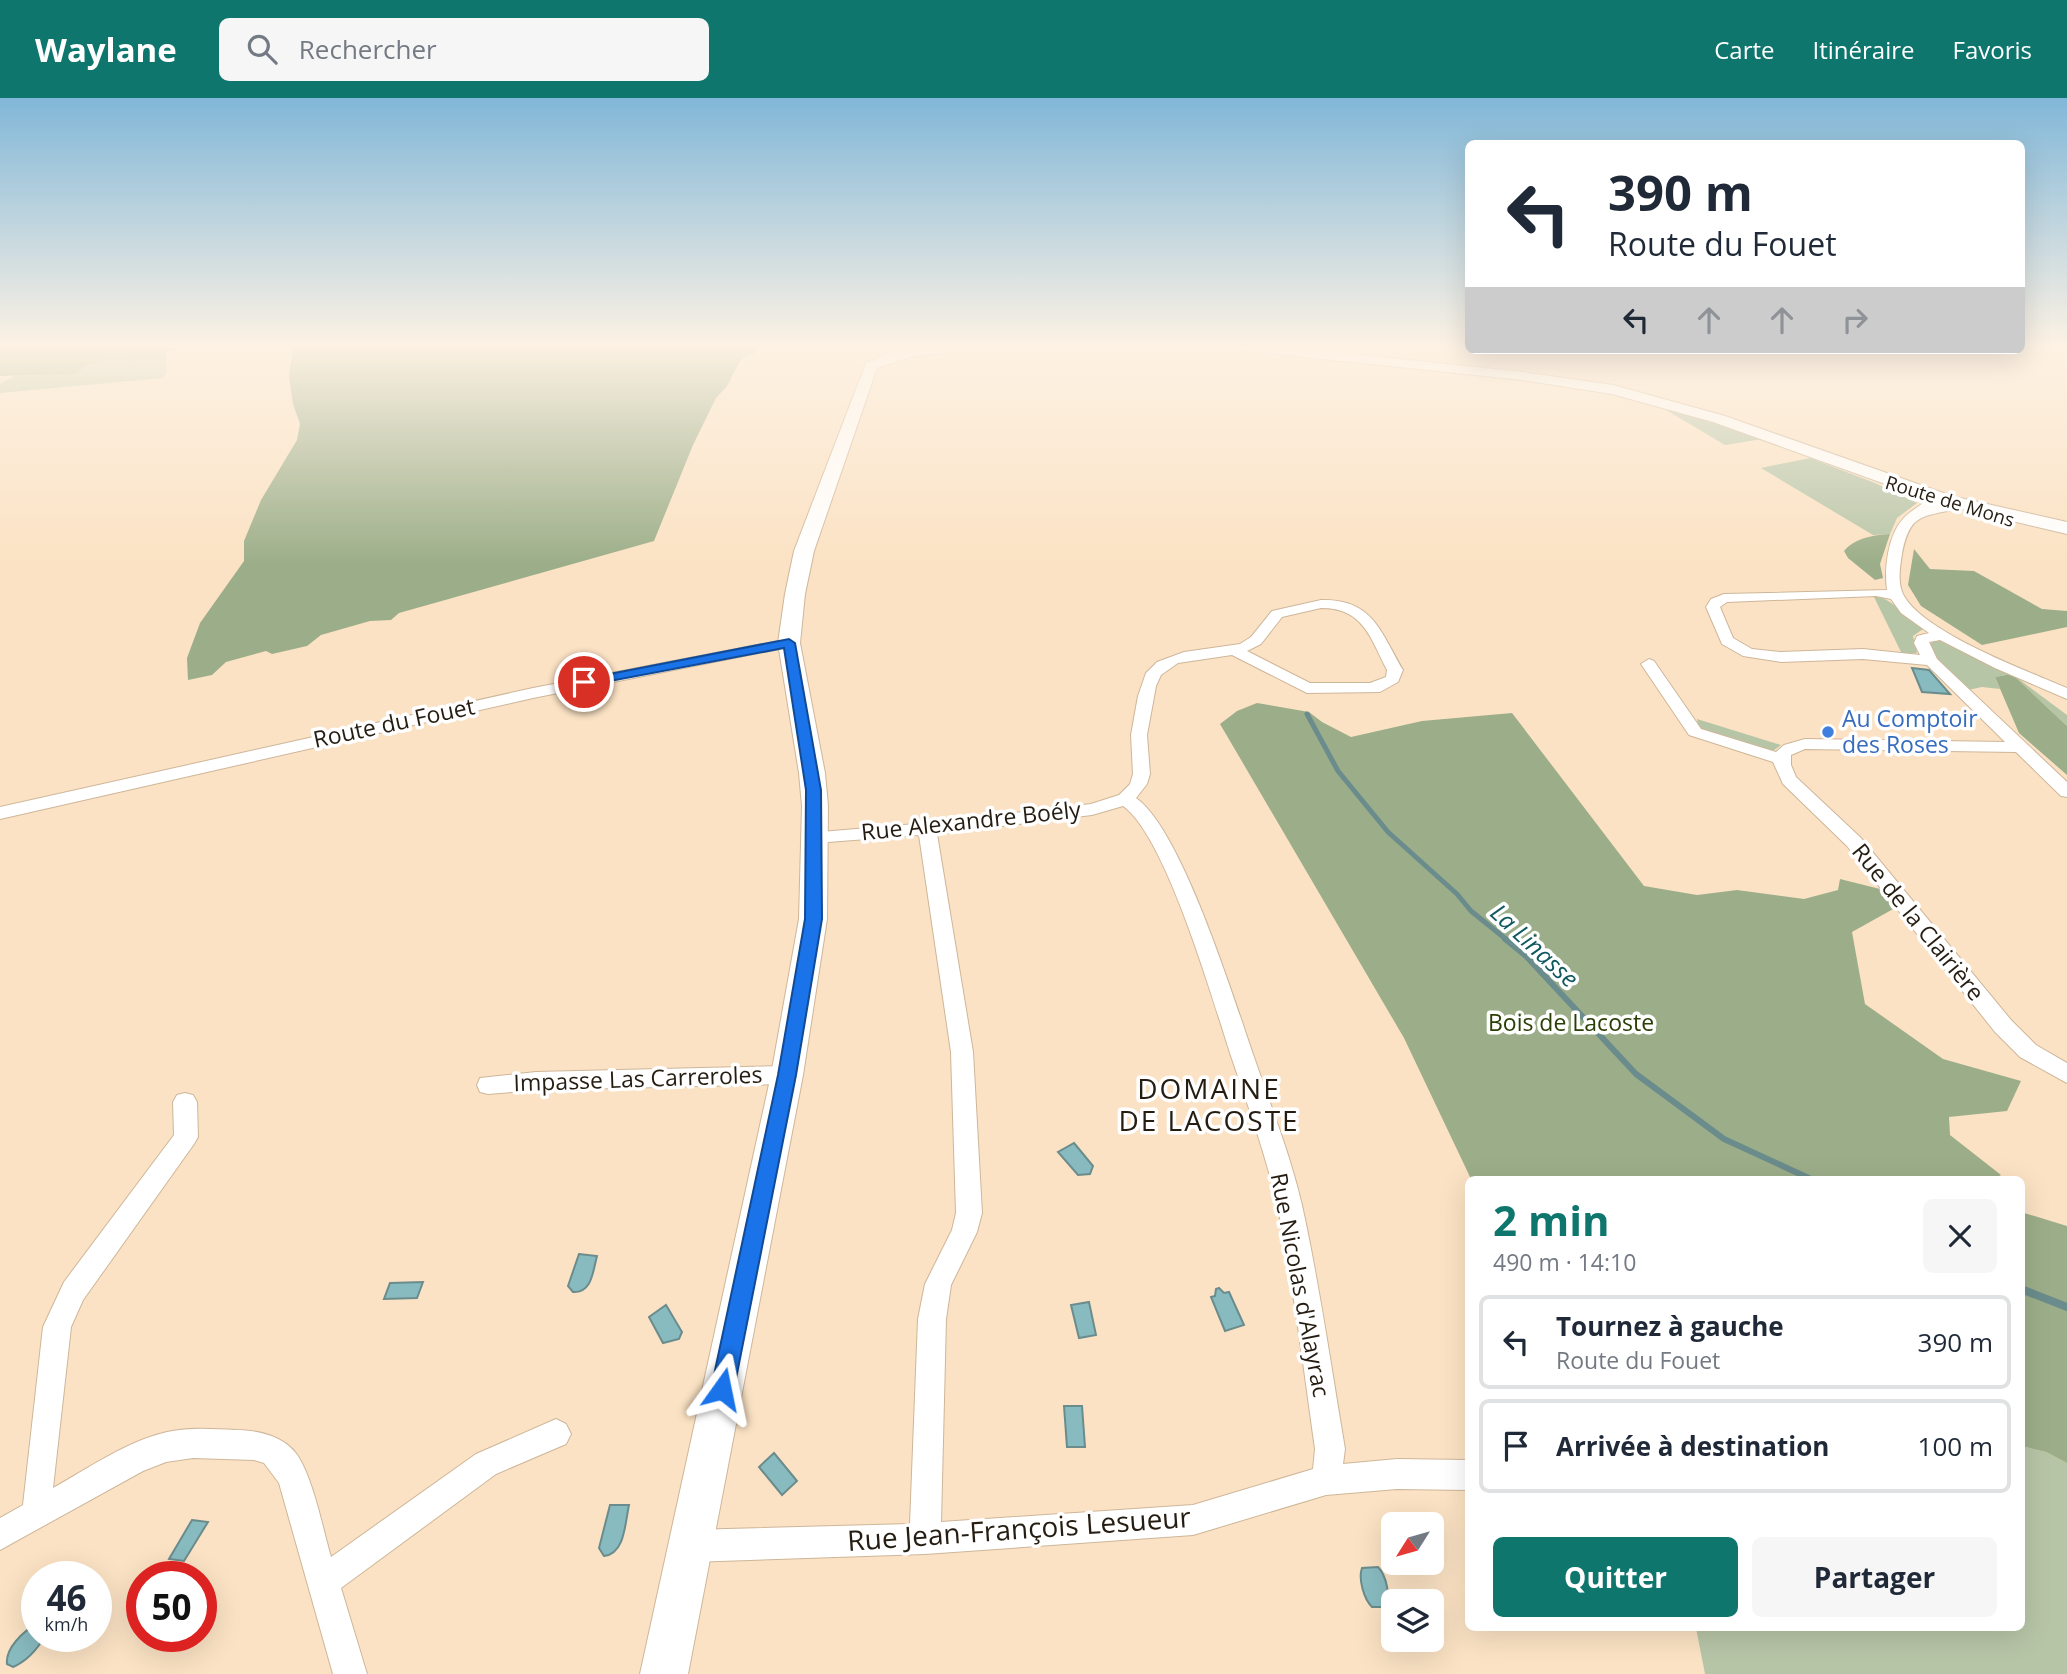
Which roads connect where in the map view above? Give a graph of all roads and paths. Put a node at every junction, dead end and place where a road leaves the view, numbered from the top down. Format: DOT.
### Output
graph roads {
  1 [pos="852,418"];
  2 [pos="1716,418"];
  3 [pos="1939,504"];
  4 [pos="2067,529"];
  5 [pos="1895,595"];
  6 [pos="1942,635"];
  7 [pos="789,643"];
  8 [pos="1235,651"];
  9 [pos="1931,661"];
  10 [pos="1649,664"];
  11 [pos="2067,694"];
  12 [pos="2020,747"];
  13 [pos="1780,759"];
  14 [pos="2067,792"];
  15 [pos="1125,799"];
  16 [pos="0,813"];
  17 [pos="927,829"];
  18 [pos="815,836"];
  19 [pos="2067,1074"];
  20 [pos="787,1075"];
  21 [pos="488,1085"];
  22 [pos="185,1102"];
  23 [pos="556,1434"];
  24 [pos="1465,1475"];
  25 [pos="1326,1480"];
  26 [pos="38,1514"];
  27 [pos="0,1535"];
  28 [pos="925,1539"];
  29 [pos="690,1546"];
  30 [pos="324,1581"];
  31 [pos="350,1674"];
  32 [pos="664,1674"];
  1 -- 7 [label="main road"];
  2 -- 3 [label="main road, Route de Mons"];
  3 -- 4 [label="main road, Route de Mons"];
  3 -- 5 [label="street"];
  5 -- 6 [label="street"];
  5 -- 9 [label="street"];
  6 -- 9 [label="street"];
  6 -- 11 [label="street"];
  7 -- 16 [label="street, Route du Fouet"];
  7 -- 18 [label="main road"];
  8 -- 8 [label="street"];
  8 -- 15 [label="street"];
  9 -- 12 [label="street"];
  10 -- 13 [label="street"];
  12 -- 13 [label="street"];
  12 -- 14 [label="street"];
  13 -- 19 [label="street, Rue de la Clairière"];
  15 -- 17 [label="street, Rue Alexandre Boély"];
  15 -- 25 [label="street, Rue Nicolas d'Alayrac"];
  17 -- 18 [label="street, Rue Alexandre Boély"];
  17 -- 28 [label="street"];
  18 -- 20 [label="main road"];
  20 -- 21 [label="street, Impasse Las Carreroles"];
  20 -- 29 [label="main road"];
  22 -- 26 [label="street"];
  23 -- 30 [label="street"];
  24 -- 25 [label="street, Rue Jean-François Lesueur"];
  25 -- 28 [label="street, Rue Jean-François Lesueur"];
  26 -- 27 [label="street"];
  26 -- 30 [label="street"];
  28 -- 29 [label="street, Rue Jean-François Lesueur"];
  29 -- 32 [label="main road"];
  30 -- 31 [label="street"];
}
